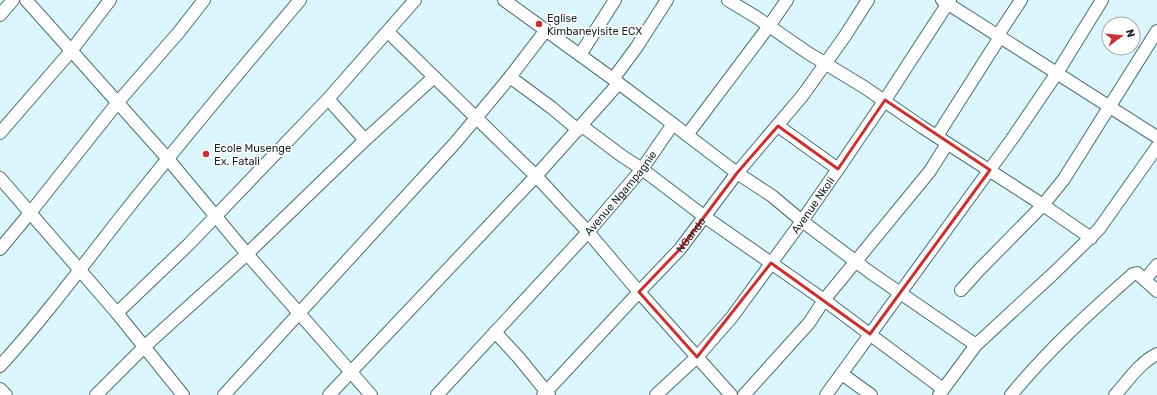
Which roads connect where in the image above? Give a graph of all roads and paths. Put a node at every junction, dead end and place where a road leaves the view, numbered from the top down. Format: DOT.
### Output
graph roads {
  1 [pos="13,0"];
  2 [pos="26,0"];
  3 [pos="110,0"];
  4 [pos="204,0"];
  5 [pos="300,0"];
  6 [pos="415,0"];
  7 [pos="504,0"];
  8 [pos="616,0"];
  9 [pos="667,0"];
  10 [pos="728,0"];
  11 [pos="787,0"];
  12 [pos="868,0"];
  13 [pos="1021,0"];
  14 [pos="1102,0"];
  15 [pos="947,1"];
  16 [pos="0,15"];
  17 [pos="769,26"];
  18 [pos="546,30"];
  19 [pos="1157,31"];
  20 [pos="388,32"];
  21 [pos="999,36"];
  22 [pos="71,51"];
  23 [pos="580,55"];
  24 [pos="826,64"];
  25 [pos="1057,73"];
  26 [pos="434,77"];
  27 [pos="510,77"];
  28 [pos="616,81"];
  29 [pos="328,99"];
  30 [pos="885,100"];
  31 [pos="118,102"];
  32 [pos="1110,107"];
  33 [pos="476,118"];
  34 [pos="673,124"];
  35 [pos="778,126"];
  36 [pos="580,128"];
  37 [pos="0,133"];
  38 [pos="687,135"];
  39 [pos="936,136"];
  40 [pos="1157,137"];
  41 [pos="365,140"];
  42 [pos="948,144"];
  43 [pos="1157,147"];
  44 [pos="168,159"];
  45 [pos="642,169"];
  46 [pos="838,169"];
  47 [pos="990,170"];
  48 [pos="738,173"];
  49 [pos="536,176"];
  50 [pos="0,178"];
  51 [pos="1043,205"];
  52 [pos="30,213"];
  53 [pos="216,216"];
  54 [pos="704,217"];
  55 [pos="802,221"];
  56 [pos="588,232"];
  57 [pos="1091,238"];
  58 [pos="0,248"];
  59 [pos="247,254"];
  60 [pos="856,262"];
  61 [pos="771,263"];
  62 [pos="1157,265"];
  63 [pos="79,270"];
  64 [pos="1145,280"];
  65 [pos="961,290"];
  66 [pos="1157,291"];
  67 [pos="639,292"];
  68 [pos="900,293"];
  69 [pos="824,300"];
  70 [pos="117,313"];
  71 [pos="299,314"];
  72 [pos="495,332"];
  73 [pos="870,334"];
  74 [pos="976,345"];
  75 [pos="144,347"];
  76 [pos="1157,354"];
  77 [pos="697,357"];
  78 [pos="0,366"];
  79 [pos="351,372"];
  80 [pos="842,374"];
  81 [pos="0,389"];
  82 [pos="940,392"];
  83 [pos="546,394"];
  84 [pos="6,395"];
  85 [pos="96,395"];
  86 [pos="183,395"];
  87 [pos="224,395"];
  88 [pos="329,395"];
  89 [pos="371,395"];
  90 [pos="437,395"];
  91 [pos="656,395"];
  92 [pos="731,395"];
  93 [pos="744,395"];
  94 [pos="826,395"];
  95 [pos="871,395"];
  96 [pos="1011,395"];
  97 [pos="1115,395"];
  1 -- 16 [label="street"];
  2 -- 22 [label="street"];
  3 -- 22 [label="street"];
  4 -- 31 [label="street"];
  5 -- 44 [label="street"];
  6 -- 20 [label="street"];
  7 -- 18 [label="street"];
  8 -- 23 [label="street"];
  9 -- 28 [label="street"];
  10 -- 17 [label="street"];
  11 -- 17 [label="street"];
  12 -- 24 [label="street, NGando"];
  13 -- 21 [label="street"];
  14 -- 25 [label="street"];
  15 -- 21 [label="street"];
  15 -- 30 [label="street, Avenue Nkoli"];
  17 -- 24 [label="street"];
  17 -- 38 [label="street"];
  18 -- 23 [label="street"];
  18 -- 27 [label="street"];
  19 -- 32 [label="street"];
  20 -- 26 [label="street"];
  20 -- 29 [label="street"];
  21 -- 25 [label="street"];
  21 -- 39 [label="street"];
  22 -- 31 [label="street"];
  22 -- 37 [label="street"];
  23 -- 28 [label="street"];
  24 -- 30 [label="street"];
  24 -- 35 [label="street, NGando"];
  25 -- 32 [label="street"];
  25 -- 47 [label="street"];
  26 -- 33 [label="street"];
  26 -- 41 [label="street"];
  27 -- 33 [label="street"];
  27 -- 36 [label="street"];
  28 -- 34 [label="street"];
  28 -- 36 [label="street"];
  29 -- 41 [label="street"];
  29 -- 53 [label="street"];
  30 -- 39 [label="street"];
  30 -- 46 [label="street, Avenue Nkoli"];
  31 -- 44 [label="street"];
  31 -- 52 [label="street"];
  32 -- 40 [label="street"];
  32 -- 51 [label="street"];
  33 -- 49 [label="street"];
  33 -- 71 [label="street"];
  34 -- 38 [label="street"];
  34 -- 45 [label="street, Avenue Ngampagnie"];
  35 -- 46 [label="street"];
  35 -- 48 [label="street, NGando"];
  36 -- 45 [label="street"];
  36 -- 49 [label="street"];
  38 -- 48 [label="street"];
  39 -- 42 [label="street"];
  41 -- 59 [label="street"];
  42 -- 47 [label="street"];
  42 -- 60 [label="street"];
  43 -- 57 [label="street"];
  44 -- 53 [label="street"];
  44 -- 63 [label="street"];
  45 -- 54 [label="street"];
  45 -- 56 [label="street, Avenue Ngampagnie"];
  46 -- 55 [label="street, Avenue Nkoli"];
  47 -- 51 [label="street"];
  47 -- 68 [label="street"];
  48 -- 54 [label="street, NGando"];
  48 -- 55 [label="street"];
  49 -- 56 [label="street"];
  49 -- 79 [label="street"];
  50 -- 52 [label="street"];
  51 -- 57 [label="street"];
  51 -- 65 [label="street"];
  52 -- 58 [label="street"];
  52 -- 63 [label="street"];
  53 -- 59 [label="street"];
  53 -- 70 [label="street"];
  54 -- 61 [label="street"];
  54 -- 67 [label="street, NGando"];
  55 -- 60 [label="street"];
  55 -- 61 [label="street, Avenue Nkoli"];
  56 -- 67 [label="street"];
  56 -- 72 [label="street, Avenue Ngampagnie"];
  57 -- 74 [label="street"];
  59 -- 71 [label="street"];
  59 -- 75 [label="street"];
  60 -- 68 [label="street"];
  60 -- 69 [label="street"];
  61 -- 69 [label="street"];
  61 -- 77 [label="street, Avenue Nkoli"];
  62 -- 64 [label="street"];
  63 -- 70 [label="street"];
  63 -- 78 [label="street"];
  64 -- 66 [label="street"];
  64 -- 96 [label="street"];
  67 -- 77 [label="street"];
  67 -- 83 [label="street, NGando"];
  68 -- 73 [label="street"];
  68 -- 74 [label="street"];
  69 -- 73 [label="street"];
  69 -- 93 [label="street"];
  70 -- 75 [label="street"];
  71 -- 79 [label="street"];
  71 -- 87 [label="street"];
  72 -- 83 [label="street"];
  72 -- 90 [label="street, Avenue Ngampagnie"];
  73 -- 80 [label="street"];
  73 -- 82 [label="street"];
  74 -- 82 [label="street"];
  75 -- 85 [label="street"];
  75 -- 86 [label="street"];
  76 -- 97 [label="street"];
  77 -- 91 [label="street, Avenue Nkoli"];
  77 -- 92 [label="street"];
  79 -- 88 [label="street"];
  79 -- 89 [label="street"];
  80 -- 94 [label="street"];
  80 -- 95 [label="street"];
  81 -- 84 [label="street"];
}
